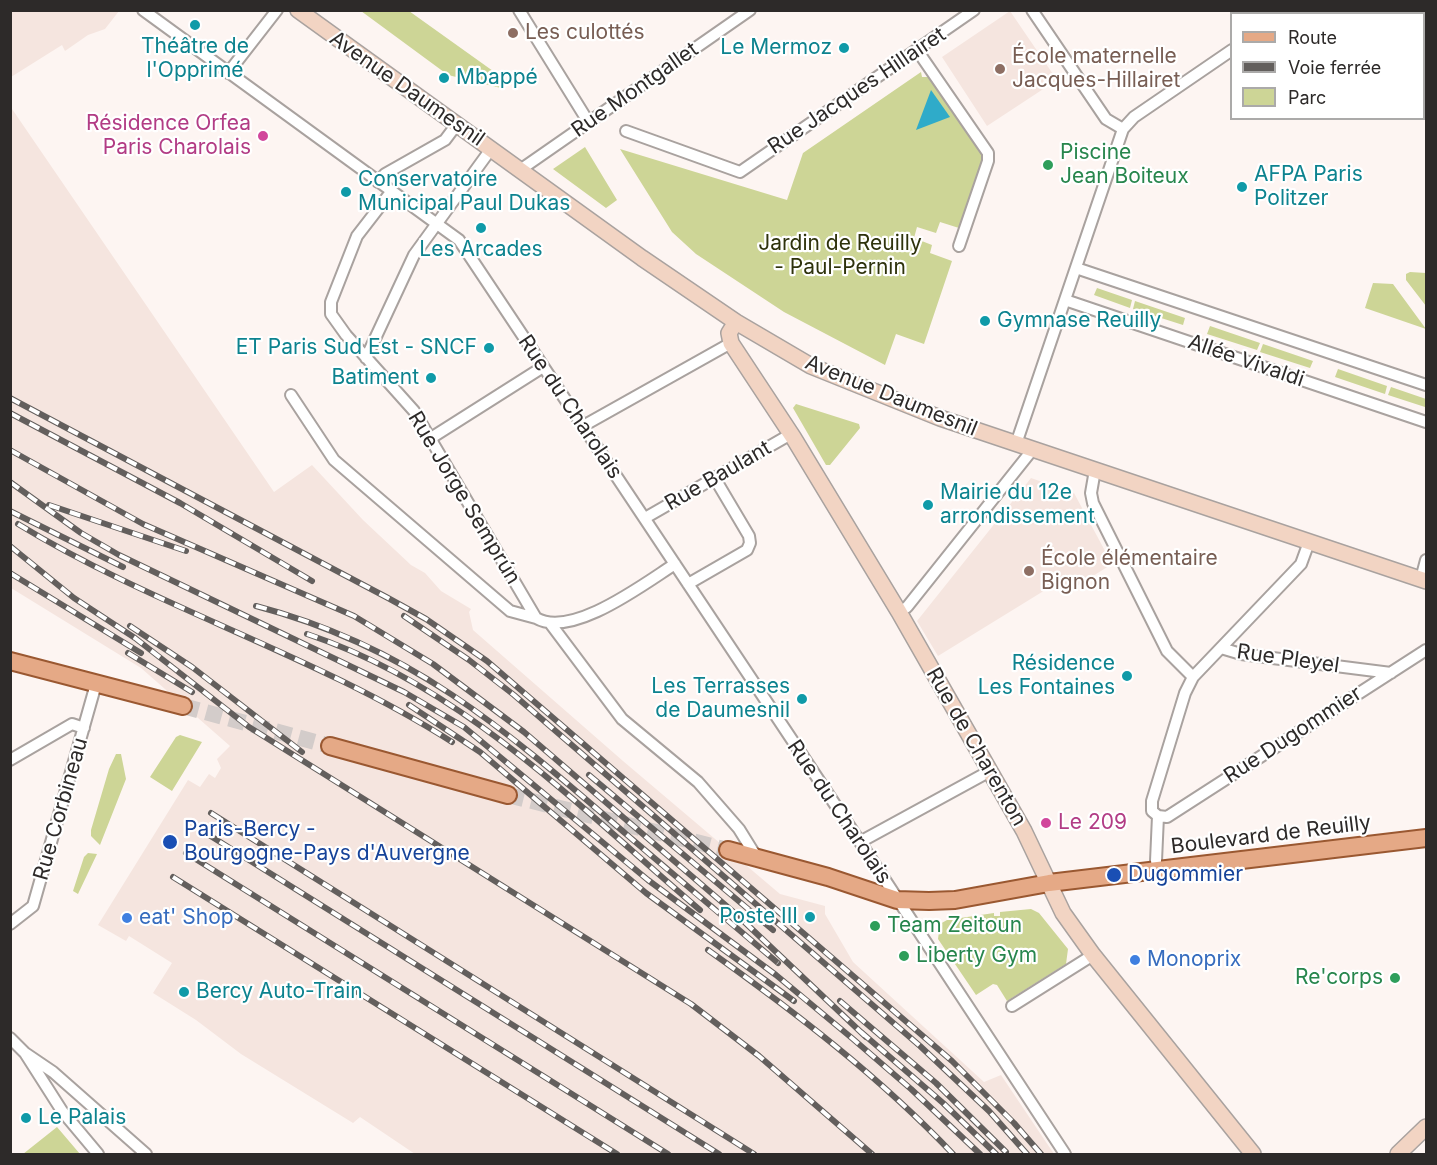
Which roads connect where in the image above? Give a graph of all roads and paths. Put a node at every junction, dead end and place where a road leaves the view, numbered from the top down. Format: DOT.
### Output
graph roads {
  1 [pos="143,10"];
  2 [pos="277,10"];
  3 [pos="298,10"];
  4 [pos="519,10"];
  5 [pos="750,10"];
  6 [pos="974,10"];
  7 [pos="1032,10"];
  8 [pos="917,50"];
  9 [pos="1230,51"];
  10 [pos="228,72"];
  11 [pos="589,123"];
  12 [pos="457,124"];
  13 [pos="1123,129"];
  14 [pos="626,131"];
  15 [pos="491,149"];
  16 [pos="520,170"];
  17 [pos="378,182"];
  18 [pos="391,192"];
  19 [pos="438,224"];
  20 [pos="958,246"];
  21 [pos="1076,268"];
  22 [pos="1065,300"];
  23 [pos="736,322"];
  24 [pos="730,343"];
  25 [pos="366,358"];
  26 [pos="543,367"];
  27 [pos="1426,385"];
  28 [pos="291,395"];
  29 [pos="1426,422"];
  30 [pos="583,426"];
  31 [pos="791,434"];
  32 [pos="431,438"];
  33 [pos="1016,444"];
  34 [pos="1033,449"];
  35 [pos="1095,470"];
  36 [pos="714,477"];
  37 [pos="645,518"];
  38 [pos="1310,542"];
  39 [pos="1426,560"];
  40 [pos="675,564"];
  41 [pos="1424,580"];
  42 [pos="688,584"];
  43 [pos="899,612"];
  44 [pos="536,618"];
  45 [pos="550,623"];
  46 [pos="1221,648"];
  47 [pos="1426,650"];
  48 [pos="10,661"];
  49 [pos="1391,673"];
  50 [pos="1193,676"];
  51 [pos="96,684"];
  52 [pos="183,706"];
  53 [pos="84,728"];
  54 [pos="330,746"];
  55 [pos="10,760"];
  56 [pos="990,771"];
  57 [pos="508,795"];
  58 [pos="1157,815"];
  59 [pos="1426,838"];
  60 [pos="860,842"];
  61 [pos="728,850"];
  62 [pos="757,858"];
  63 [pos="1156,861"];
  64 [pos="1049,883"];
  65 [pos="897,900"];
  66 [pos="10,924"];
  67 [pos="1094,955"];
  68 [pos="1012,1006"];
  69 [pos="10,1038"];
  70 [pos="25,1053"];
  71 [pos="1426,1127"];
  72 [pos="98,1155"];
  73 [pos="146,1155"];
  74 [pos="1065,1155"];
  75 [pos="1253,1155"];
  76 [pos="1398,1155"];
  1 -- 10 [label="street, Rue du Charolais"];
  2 -- 10 [label="street"];
  3 -- 12 [label="main road, Avenue Daumesnil"];
  4 -- 11 [label="street"];
  5 -- 11 [label="street, Rue Montgallet"];
  6 -- 8 [label="street, Rue Jacques Hillairet"];
  7 -- 13 [label="street"];
  8 -- 14 [label="street, Rue Jacques Hillairet"];
  8 -- 20 [label="street"];
  9 -- 13 [label="street"];
  10 -- 17 [label="street, Rue du Charolais"];
  11 -- 16 [label="street, Rue Montgallet"];
  12 -- 15 [label="main road, Avenue Daumesnil"];
  12 -- 17 [label="street"];
  13 -- 21 [label="street"];
  15 -- 16 [label="main road, Avenue Daumesnil"];
  15 -- 19 [label="street"];
  16 -- 23 [label="main road, Avenue Daumesnil"];
  17 -- 18 [label="street, Rue du Charolais"];
  18 -- 19 [label="street, Rue du Charolais"];
  18 -- 25 [label="street, Rue Jorge Semprún"];
  19 -- 25 [label="street"];
  19 -- 26 [label="street, Rue du Charolais"];
  21 -- 22 [label="street"];
  21 -- 27 [label="street, Allée Vivaldi"];
  22 -- 29 [label="street, Allée Vivaldi"];
  22 -- 33 [label="street"];
  23 -- 24 [label="main road"];
  23 -- 33 [label="main road, Avenue Daumesnil"];
  24 -- 30 [label="street"];
  24 -- 31 [label="main road, Rue de Charenton"];
  25 -- 32 [label="street, Rue Jorge Semprún"];
  26 -- 30 [label="street, Rue du Charolais"];
  26 -- 32 [label="street"];
  28 -- 44 [label="street"];
  30 -- 37 [label="street, Rue du Charolais"];
  31 -- 36 [label="street, Rue Baulant"];
  31 -- 43 [label="main road, Rue de Charenton"];
  32 -- 44 [label="street, Rue Jorge Semprún"];
  33 -- 34 [label="main road, Avenue Daumesnil"];
  34 -- 35 [label="main road, Avenue Daumesnil"];
  34 -- 43 [label="street"];
  35 -- 38 [label="main road, Avenue Daumesnil"];
  35 -- 50 [label="street"];
  36 -- 37 [label="street, Rue Baulant"];
  36 -- 42 [label="street"];
  37 -- 40 [label="street, Rue du Charolais"];
  38 -- 41 [label="main road, Avenue Daumesnil"];
  38 -- 46 [label="street"];
  39 -- 41 [label="street"];
  40 -- 42 [label="street, Rue du Charolais"];
  40 -- 45 [label="street"];
  42 -- 60 [label="street, Rue du Charolais"];
  43 -- 56 [label="main road, Rue de Charenton"];
  44 -- 45 [label="street"];
  45 -- 62 [label="street"];
  46 -- 49 [label="street, Rue Pleyel"];
  46 -- 50 [label="street"];
  47 -- 49 [label="street, Rue Dugommier"];
  48 -- 51 [label="main road"];
  49 -- 58 [label="street, Rue Dugommier"];
  50 -- 58 [label="street"];
  51 -- 52 [label="main road"];
  51 -- 53 [label="street, Rue Corbineau"];
  53 -- 55 [label="street"];
  53 -- 66 [label="street, Rue Corbineau"];
  54 -- 57 [label="main road"];
  56 -- 60 [label="street"];
  56 -- 64 [label="main road, Rue de Charenton"];
  58 -- 63 [label="street"];
  59 -- 64 [label="main road, Boulevard de Reuilly"];
  60 -- 65 [label="street, Rue du Charolais"];
  61 -- 62 [label="main road, Boulevard de Reuilly"];
  62 -- 65 [label="main road, Boulevard de Reuilly"];
  64 -- 65 [label="main road, Boulevard de Reuilly"];
  64 -- 67 [label="main road, Rue de Charenton"];
  65 -- 74 [label="street, Rue du Charolais"];
  67 -- 68 [label="street"];
  67 -- 75 [label="main road, Rue de Charenton"];
  69 -- 70 [label="street"];
  70 -- 72 [label="street"];
  70 -- 73 [label="street"];
  71 -- 76 [label="main road"];
}
